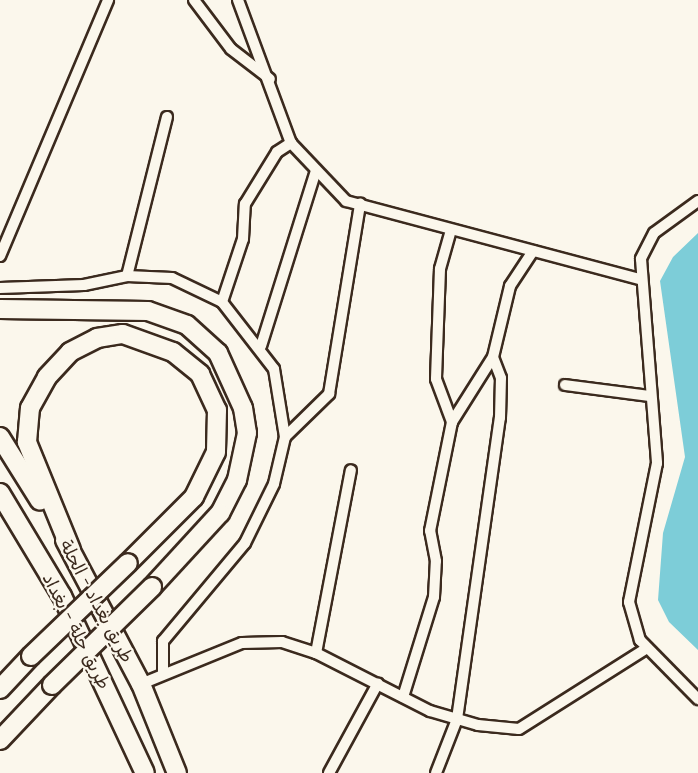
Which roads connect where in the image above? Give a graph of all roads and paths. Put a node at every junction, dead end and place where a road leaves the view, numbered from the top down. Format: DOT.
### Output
graph roads {
  1 [pos="108,0"];
  2 [pos="194,0"];
  3 [pos="238,0"];
  4 [pos="271,80"];
  5 [pos="167,117"];
  6 [pos="291,143"];
  7 [pos="316,171"];
  8 [pos="698,201"];
  9 [pos="360,204"];
  10 [pos="451,230"];
  11 [pos="533,251"];
  12 [pos="0,256"];
  13 [pos="127,276"];
  14 [pos="639,279"];
  15 [pos="0,288"];
  16 [pos="222,302"];
  17 [pos="0,309"];
  18 [pos="261,346"];
  19 [pos="493,357"];
  20 [pos="565,385"];
  21 [pos="650,396"];
  22 [pos="452,422"];
  23 [pos="0,437"];
  24 [pos="285,437"];
  25 [pos="351,470"];
  26 [pos="0,493"];
  27 [pos="71,550"];
  28 [pos="646,648"];
  29 [pos="316,653"];
  30 [pos="163,674"];
  31 [pos="378,683"];
  32 [pos="141,684"];
  33 [pos="0,689"];
  34 [pos="403,697"];
  35 [pos="698,699"];
  36 [pos="457,719"];
  37 [pos="0,740"];
  38 [pos="145,773"];
  39 [pos="177,773"];
  40 [pos="329,773"];
  41 [pos="436,773"];
  1 -- 12 [label="street"];
  2 -- 4 [label="street"];
  3 -- 4 [label="street"];
  4 -- 6 [label="street"];
  5 -- 13 [label="street"];
  6 -- 7 [label="street"];
  6 -- 16 [label="street"];
  7 -- 9 [label="street"];
  7 -- 18 [label="street"];
  8 -- 14 [label="street"];
  9 -- 10 [label="street"];
  9 -- 24 [label="street"];
  10 -- 11 [label="street"];
  10 -- 22 [label="street"];
  11 -- 14 [label="street"];
  11 -- 19 [label="street"];
  13 -- 15 [label="street"];
  13 -- 16 [label="street"];
  14 -- 21 [label="street"];
  16 -- 18 [label="street"];
  17 -- 37 [label="highway, bridge"];
  18 -- 24 [label="street"];
  19 -- 22 [label="street"];
  19 -- 36 [label="street"];
  20 -- 21 [label="street"];
  21 -- 28 [label="street"];
  22 -- 34 [label="street"];
  23 -- 27 [label="highway, طريق بغداد - الحلة"];
  24 -- 30 [label="street"];
  25 -- 29 [label="street"];
  26 -- 38 [label="highway, طريق حلة - بغداد"];
  27 -- 32 [label="highway, طريق بغداد - الحلة"];
  27 -- 33 [label="highway, bridge"];
  28 -- 35 [label="street"];
  28 -- 36 [label="street"];
  29 -- 30 [label="street"];
  29 -- 31 [label="street"];
  30 -- 32 [label="street"];
  31 -- 34 [label="street"];
  31 -- 40 [label="street"];
  32 -- 39 [label="highway, طريق بغداد - الحلة"];
  34 -- 36 [label="street"];
  36 -- 41 [label="street"];
}
